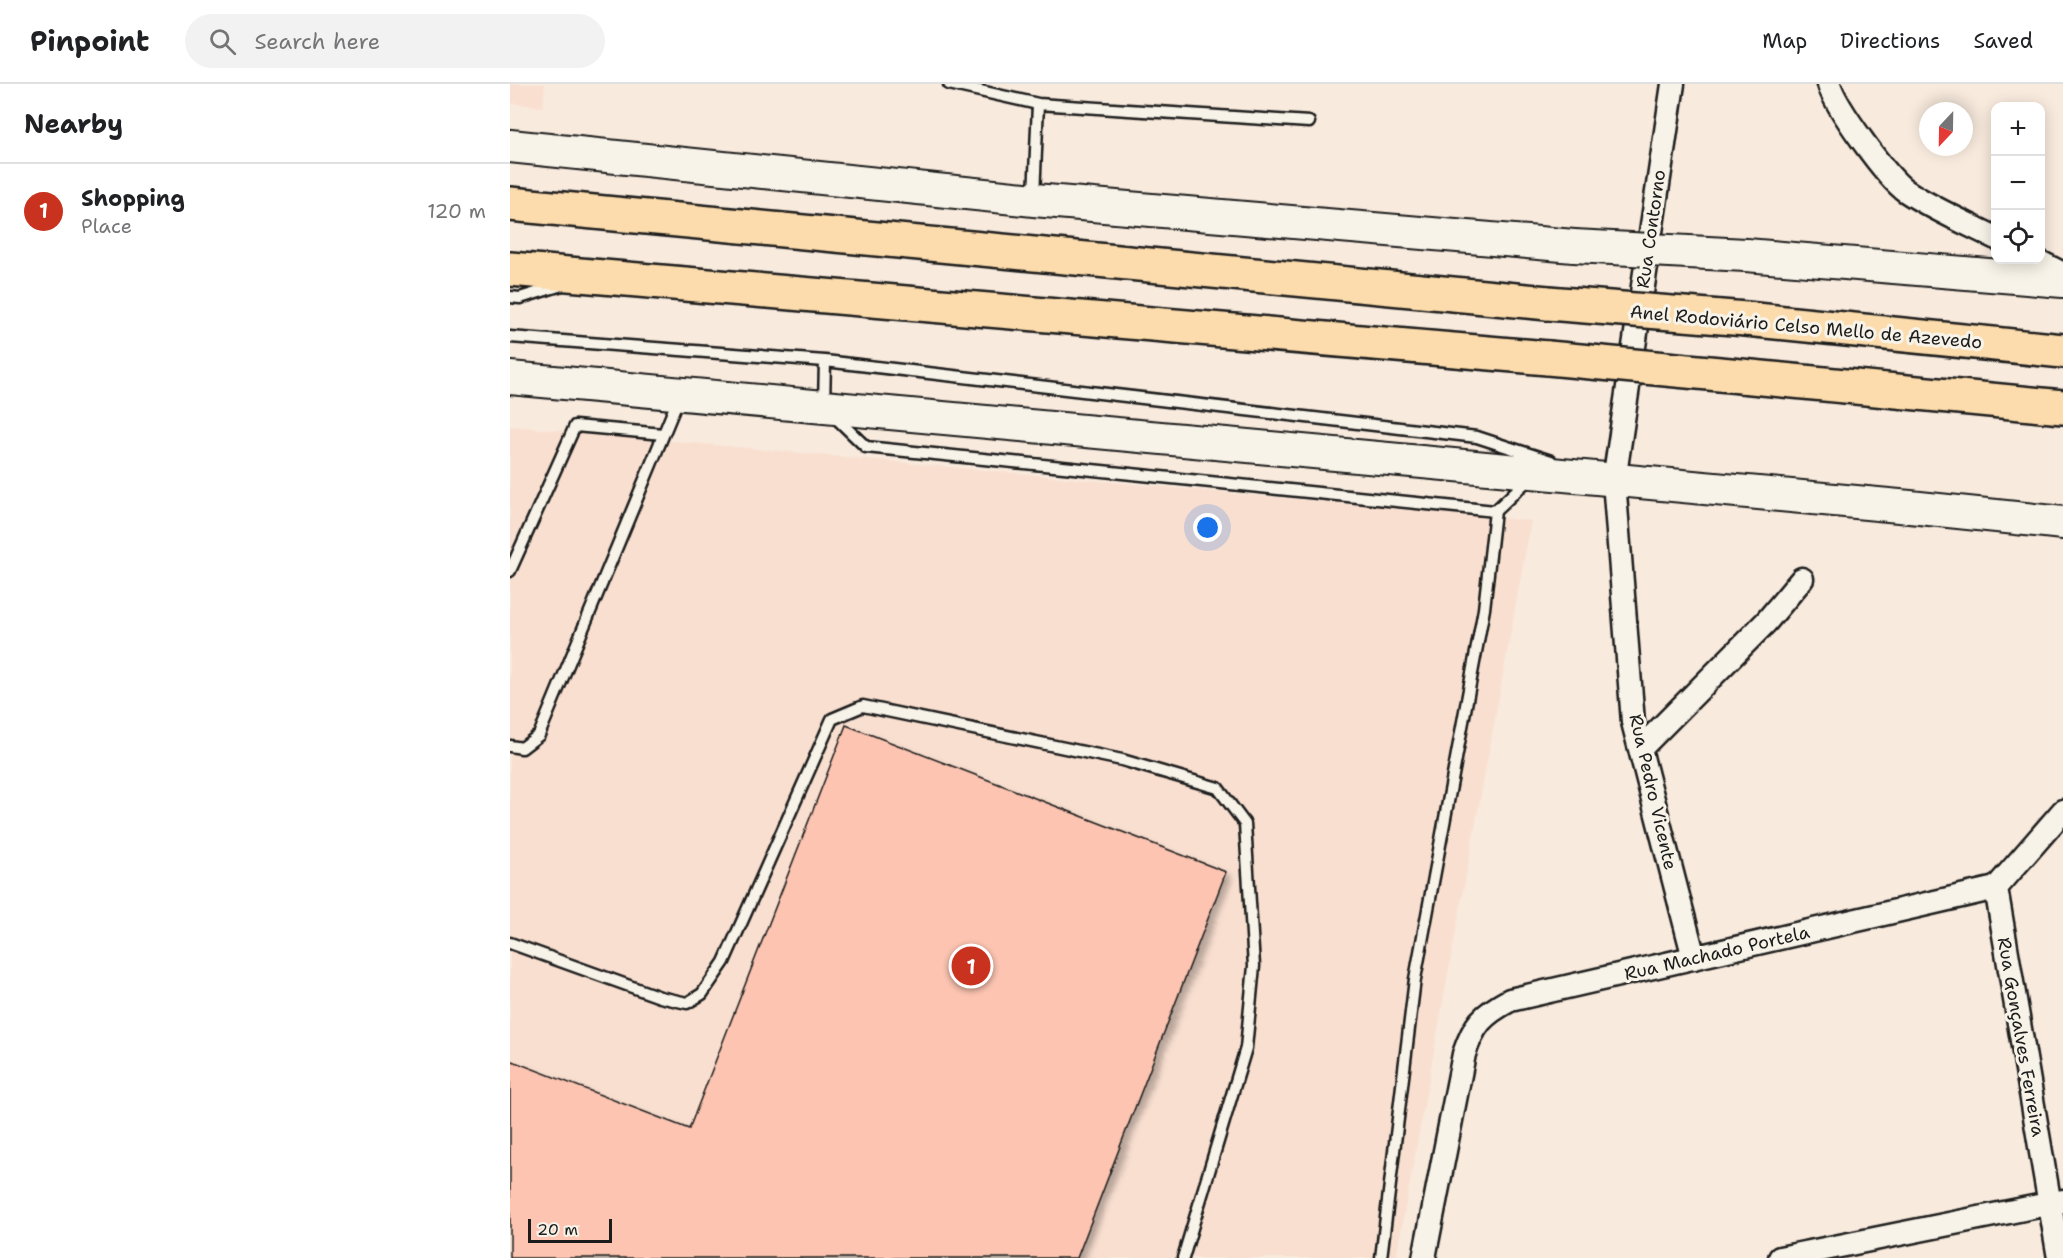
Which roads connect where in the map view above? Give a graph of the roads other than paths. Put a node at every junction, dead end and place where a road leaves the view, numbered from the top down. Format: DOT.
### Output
graph roads {
  1 [pos="949,84"];
  2 [pos="1673,84"];
  3 [pos="1834,88"];
  4 [pos="1038,104"];
  5 [pos="1309,122"];
  6 [pos="510,146"];
  7 [pos="1034,200"];
  8 [pos="510,204"];
  9 [pos="1991,236"];
  10 [pos="2044,264"];
  11 [pos="510,270"];
  12 [pos="2063,274"];
  13 [pos="589,276"];
  14 [pos="2063,281"];
  15 [pos="510,297"];
  16 [pos="510,337"];
  17 [pos="2063,351"];
  18 [pos="825,361"];
  19 [pos="510,378"];
  20 [pos="680,394"];
  21 [pos="2063,406"];
  22 [pos="824,407"];
  23 [pos="663,434"];
  24 [pos="1534,473"];
  25 [pos="1614,481"];
  26 [pos="1495,511"];
  27 [pos="2063,523"];
  28 [pos="510,571"];
  29 [pos="1802,579"];
  30 [pos="510,746"];
  31 [pos="1640,749"];
  32 [pos="2063,812"];
  33 [pos="1996,888"];
  34 [pos="510,943"];
  35 [pos="1694,958"];
  36 [pos="2056,1203"];
  37 [pos="1183,1258"];
  38 [pos="1382,1258"];
  39 [pos="1424,1258"];
  40 [pos="1780,1258"];
  41 [pos="2060,1258"];
  1 -- 4 [label="lane"];
  2 -- 25 [label="street, Rua Contorno"];
  3 -- 9 [label="street"];
  4 -- 5 [label="lane"];
  4 -- 7 [label="lane"];
  6 -- 7 [label="main road"];
  7 -- 14 [label="main road, bridge"];
  8 -- 17 [label="highway, Anel Rodoviário Celso Mello de Azevedo, bridge"];
  10 -- 12 [label="street"];
  11 -- 13 [label="highway"];
  13 -- 15 [label="lane"];
  13 -- 21 [label="highway, bridge"];
  16 -- 18 [label="lane"];
  18 -- 22 [label="lane"];
  18 -- 25 [label="lane"];
  19 -- 20 [label="main road"];
  20 -- 22 [label="main road"];
  20 -- 23 [label="lane"];
  22 -- 24 [label="main road"];
  22 -- 26 [label="lane"];
  23 -- 28 [label="lane"];
  23 -- 30 [label="lane"];
  24 -- 25 [label="main road"];
  24 -- 26 [label="lane"];
  25 -- 27 [label="main road"];
  25 -- 31 [label="street, Rua Pedro Vicente"];
  26 -- 38 [label="lane"];
  29 -- 31 [label="street"];
  31 -- 35 [label="street, Rua Pedro Vicente"];
  32 -- 33 [label="street"];
  33 -- 35 [label="street, Rua Machado Portela"];
  33 -- 36 [label="street, Rua Gonçalves Ferreira"];
  34 -- 37 [label="lane"];
  35 -- 39 [label="street, Rua Machado Portela"];
  36 -- 40 [label="street"];
  36 -- 41 [label="street, Rua Gonçalves Ferreira"];
}
